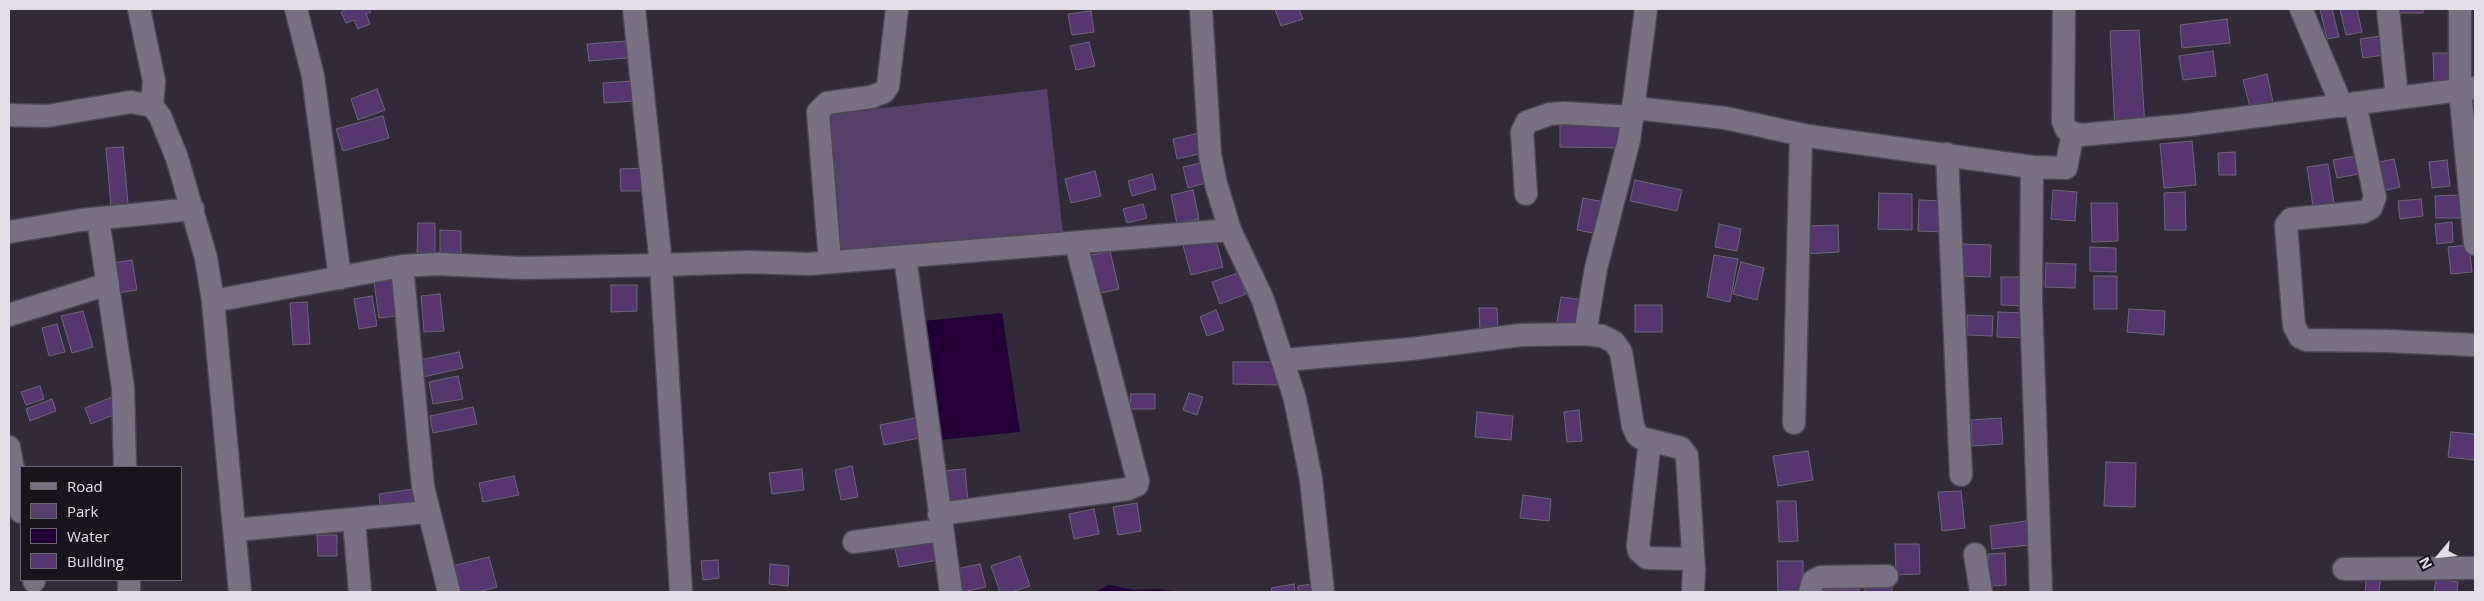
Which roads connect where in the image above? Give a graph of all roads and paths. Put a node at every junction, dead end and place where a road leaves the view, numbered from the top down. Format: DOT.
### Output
graph roads {
  1 [pos="139,9"];
  2 [pos="296,9"];
  3 [pos="634,9"];
  4 [pos="897,9"];
  5 [pos="1201,9"];
  6 [pos="1646,9"];
  7 [pos="2064,9"];
  8 [pos="2301,9"];
  9 [pos="2388,9"];
  10 [pos="2460,9"];
  11 [pos="2468,89"];
  12 [pos="2397,98"];
  13 [pos="2348,105"];
  14 [pos="152,106"];
  15 [pos="1634,112"];
  16 [pos="9,115"];
  17 [pos="2073,134"];
  18 [pos="1801,135"];
  19 [pos="1947,154"];
  20 [pos="2032,167"];
  21 [pos="1526,194"];
  22 [pos="193,209"];
  23 [pos="98,219"];
  24 [pos="1230,230"];
  25 [pos="9,232"];
  26 [pos="1076,244"];
  27 [pos="2475,244"];
  28 [pos="905,257"];
  29 [pos="812,263"];
  30 [pos="661,264"];
  31 [pos="402,266"];
  32 [pos="340,278"];
  33 [pos="108,284"];
  34 [pos="213,301"];
  35 [pos="9,315"];
  36 [pos="1585,334"];
  37 [pos="2475,346"];
  38 [pos="1284,360"];
  39 [pos="1794,423"];
  40 [pos="1650,440"];
  41 [pos="9,447"];
  42 [pos="125,466"];
  43 [pos="1961,475"];
  44 [pos="20,507"];
  45 [pos="428,512"];
  46 [pos="354,520"];
  47 [pos="940,522"];
  48 [pos="235,530"];
  49 [pos="854,542"];
  50 [pos="1975,554"];
  51 [pos="1694,559"];
  52 [pos="2475,568"];
  53 [pos="2344,569"];
  54 [pos="1887,576"];
  55 [pos="240,592"];
  56 [pos="360,592"];
  57 [pos="448,592"];
  58 [pos="681,592"];
  59 [pos="951,592"];
  60 [pos="1323,592"];
  61 [pos="1693,592"];
  62 [pos="1810,592"];
  63 [pos="1981,592"];
  64 [pos="2041,592"];
  1 -- 14 [label="street"];
  2 -- 32 [label="street"];
  3 -- 30 [label="street"];
  4 -- 29 [label="street"];
  5 -- 24 [label="street"];
  6 -- 15 [label="street"];
  7 -- 17 [label="street"];
  8 -- 13 [label="street"];
  9 -- 12 [label="street"];
  10 -- 11 [label="street"];
  11 -- 12 [label="street"];
  11 -- 27 [label="street"];
  12 -- 13 [label="street"];
  13 -- 17 [label="street"];
  13 -- 37 [label="street"];
  14 -- 16 [label="street"];
  14 -- 22 [label="street"];
  15 -- 18 [label="street"];
  15 -- 21 [label="street"];
  15 -- 36 [label="street"];
  17 -- 20 [label="street"];
  18 -- 19 [label="street"];
  18 -- 39 [label="street"];
  19 -- 20 [label="street"];
  19 -- 43 [label="street"];
  20 -- 64 [label="street"];
  22 -- 23 [label="street"];
  22 -- 34 [label="street"];
  23 -- 25 [label="street"];
  23 -- 33 [label="street"];
  24 -- 26 [label="street"];
  24 -- 38 [label="street"];
  26 -- 28 [label="street"];
  26 -- 47 [label="street"];
  28 -- 29 [label="street"];
  28 -- 47 [label="street"];
  29 -- 30 [label="street"];
  30 -- 31 [label="street"];
  30 -- 58 [label="street"];
  31 -- 32 [label="street"];
  31 -- 45 [label="street"];
  32 -- 34 [label="street"];
  33 -- 35 [label="street"];
  33 -- 42 [label="street"];
  34 -- 48 [label="street"];
  36 -- 38 [label="street"];
  36 -- 40 [label="street"];
  38 -- 60 [label="street"];
  40 -- 51 [label="street"];
  40 -- 51 [label="street"];
  41 -- 44 [label="street"];
  45 -- 46 [label="street"];
  45 -- 57 [label="street"];
  46 -- 48 [label="street"];
  46 -- 56 [label="street"];
  47 -- 49 [label="street"];
  47 -- 59 [label="street"];
  48 -- 55 [label="street"];
  50 -- 63 [label="street"];
  51 -- 61 [label="street"];
  52 -- 53 [label="street"];
  54 -- 62 [label="street"];
}
